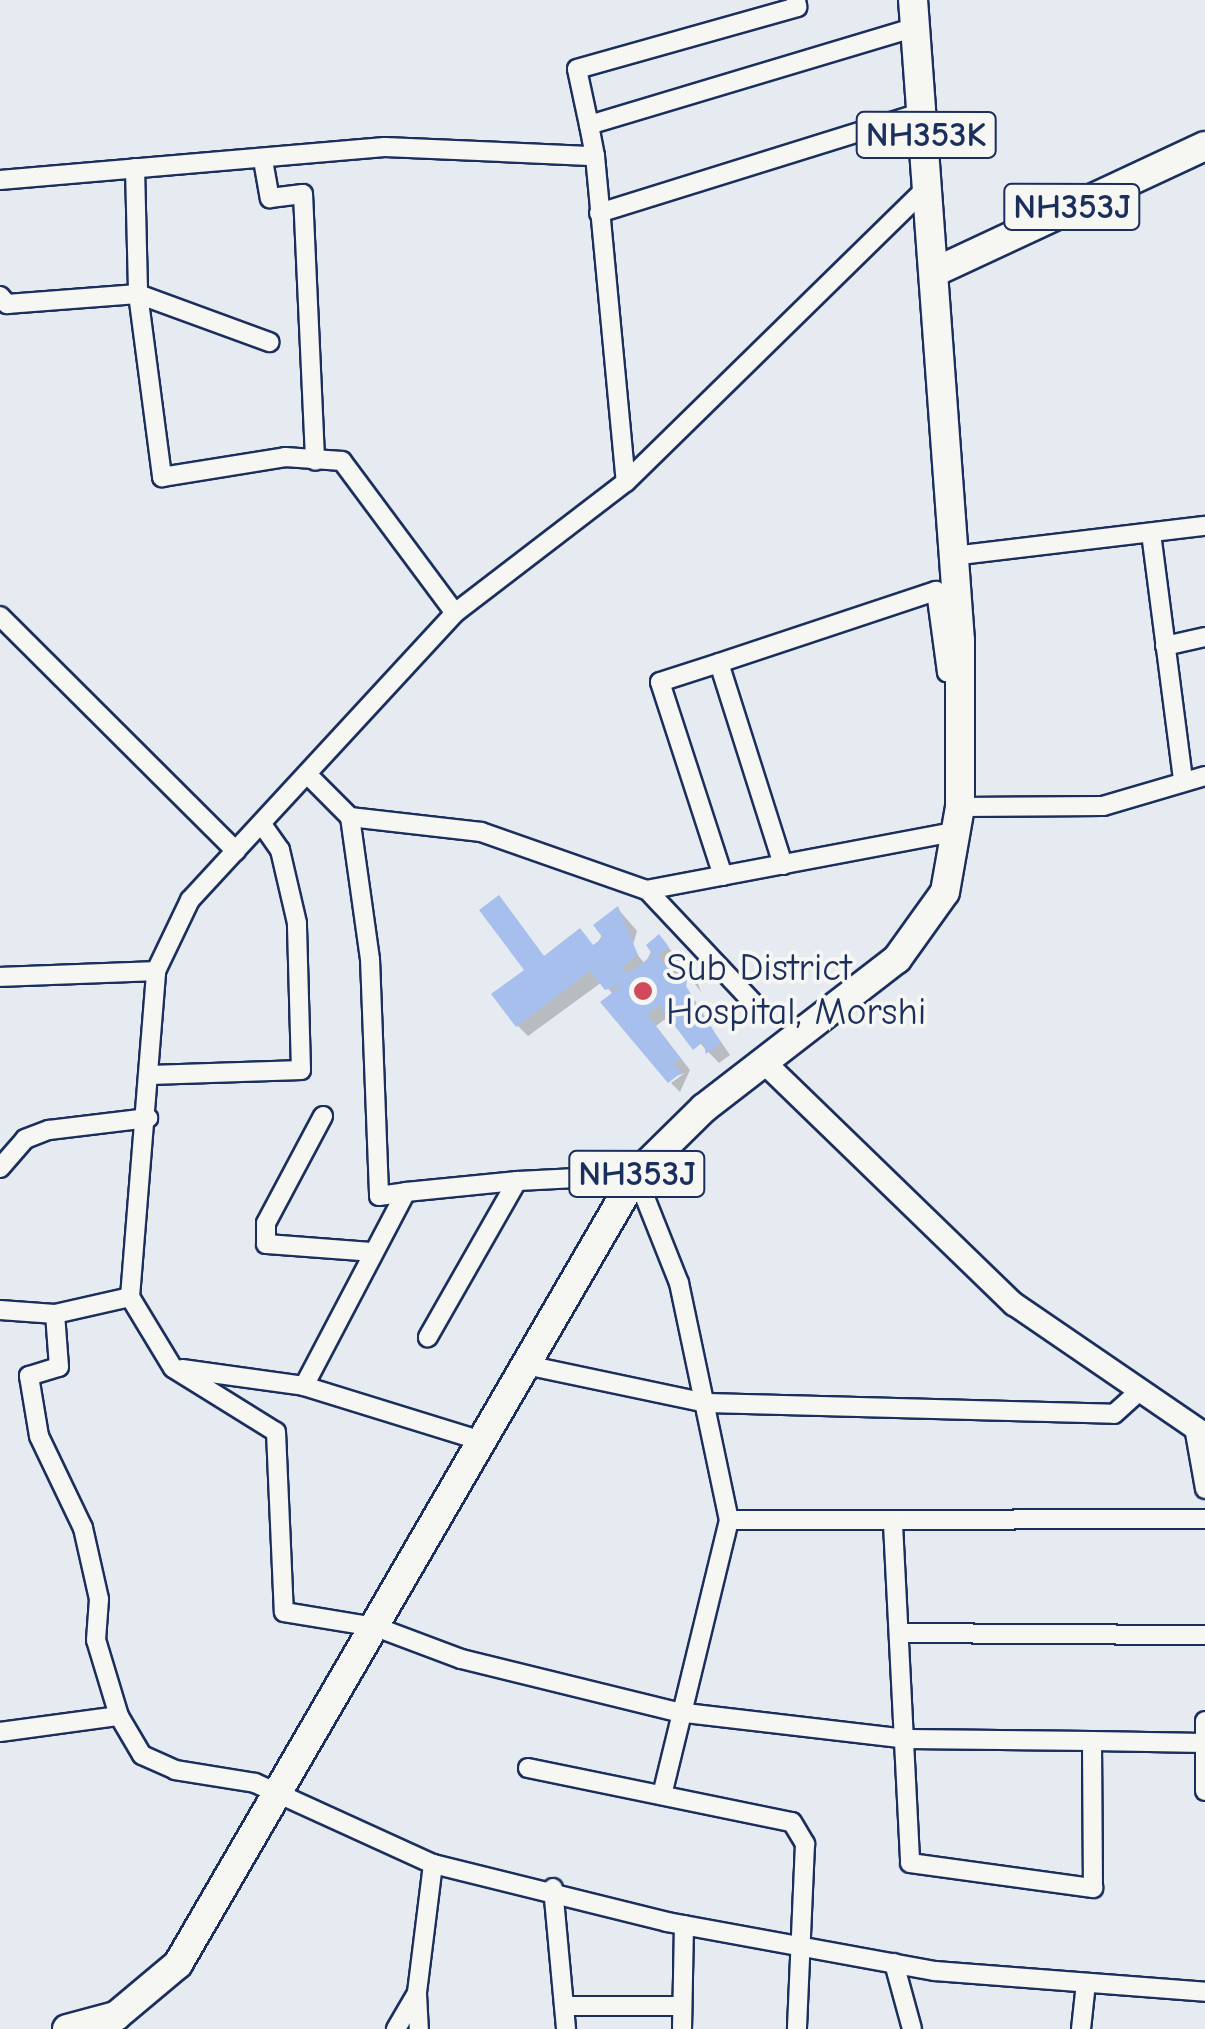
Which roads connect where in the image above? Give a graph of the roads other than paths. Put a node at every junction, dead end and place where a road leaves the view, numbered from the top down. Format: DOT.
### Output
graph roads {
  1 [pos="796,0"];
  2 [pos="914,13"];
  3 [pos="924,112"];
  4 [pos="588,125"];
  5 [pos="1205,146"];
  6 [pos="595,156"];
  7 [pos="263,160"];
  8 [pos="135,168"];
  9 [pos="0,180"];
  10 [pos="930,184"];
  11 [pos="599,213"];
  12 [pos="939,270"];
  13 [pos="138,294"];
  14 [pos="0,296"];
  15 [pos="269,342"];
  16 [pos="315,461"];
  17 [pos="626,482"];
  18 [pos="1205,526"];
  19 [pos="1151,533"];
  20 [pos="952,556"];
  21 [pos="456,612"];
  22 [pos="0,616"];
  23 [pos="1205,637"];
  24 [pos="1166,646"];
  25 [pos="719,662"];
  26 [pos="960,674"];
  27 [pos="309,776"];
  28 [pos="1205,776"];
  29 [pos="1183,781"];
  30 [pos="350,817"];
  31 [pos="958,820"];
  32 [pos="264,827"];
  33 [pos="236,850"];
  34 [pos="783,865"];
  35 [pos="723,876"];
  36 [pos="647,890"];
  37 [pos="156,971"];
  38 [pos="0,977"];
  39 [pos="761,1011"];
  40 [pos="767,1066"];
  41 [pos="150,1075"];
  42 [pos="323,1116"];
  43 [pos="148,1118"];
  44 [pos="0,1168"];
  45 [pos="636,1175"];
  46 [pos="517,1181"];
  47 [pos="406,1192"];
  48 [pos="372,1252"];
  49 [pos="130,1297"];
  50 [pos="0,1310"];
  51 [pos="55,1314"];
  52 [pos="428,1337"];
  53 [pos="526,1365"];
  54 [pos="173,1368"];
  55 [pos="304,1386"];
  56 [pos="1141,1390"];
  57 [pos="707,1403"];
  58 [pos="1199,1431"];
  59 [pos="482,1441"];
  60 [pos="1205,1489"];
  61 [pos="1205,1519"];
  62 [pos="730,1520"];
  63 [pos="893,1524"];
  64 [pos="376,1627"];
  65 [pos="899,1633"];
  66 [pos="1205,1636"];
  67 [pos="677,1712"];
  68 [pos="120,1716"];
  69 [pos="1205,1721"];
  70 [pos="0,1732"];
  71 [pos="908,1739"];
  72 [pos="1092,1741"];
  73 [pos="1204,1742"];
  74 [pos="528,1768"];
  75 [pos="1205,1791"];
  76 [pos="662,1795"];
  77 [pos="280,1796"];
  78 [pos="433,1864"];
  79 [pos="553,1888"];
  80 [pos="684,1925"];
  81 [pos="796,1945"];
  82 [pos="894,1963"];
  83 [pos="1086,1983"];
  84 [pos="1205,1992"];
  85 [pos="416,1994"];
  86 [pos="564,2006"];
  87 [pos="682,2006"];
  88 [pos="73,2028"];
  89 [pos="396,2029"];
  90 [pos="420,2029"];
  91 [pos="566,2029"];
  92 [pos="682,2029"];
  93 [pos="797,2029"];
  94 [pos="912,2029"];
  95 [pos="1081,2029"];
  1 -- 4 [label="street"];
  2 -- 3 [label="highway, NH353K"];
  2 -- 4 [label="street"];
  3 -- 10 [label="highway, NH353K"];
  3 -- 11 [label="street"];
  4 -- 6 [label="street"];
  5 -- 12 [label="highway, NH353J"];
  6 -- 7 [label="street"];
  6 -- 11 [label="street"];
  7 -- 8 [label="street"];
  7 -- 16 [label="street"];
  8 -- 9 [label="street"];
  8 -- 13 [label="street"];
  10 -- 12 [label="highway, NH353K"];
  10 -- 17 [label="street"];
  11 -- 17 [label="street"];
  12 -- 20 [label="highway, NH353J"];
  13 -- 14 [label="street"];
  13 -- 15 [label="street"];
  13 -- 16 [label="street"];
  16 -- 21 [label="street"];
  17 -- 21 [label="street"];
  18 -- 19 [label="street"];
  19 -- 20 [label="street"];
  19 -- 24 [label="street"];
  20 -- 26 [label="highway, NH353J"];
  21 -- 27 [label="street"];
  22 -- 33 [label="street"];
  23 -- 24 [label="street"];
  24 -- 29 [label="street"];
  25 -- 26 [label="street"];
  25 -- 34 [label="street"];
  25 -- 35 [label="street"];
  26 -- 31 [label="highway, NH353J"];
  27 -- 30 [label="street"];
  27 -- 32 [label="street"];
  28 -- 29 [label="street"];
  29 -- 31 [label="street"];
  30 -- 36 [label="street"];
  30 -- 47 [label="street"];
  31 -- 34 [label="street"];
  31 -- 40 [label="highway, NH353J"];
  32 -- 33 [label="street"];
  32 -- 41 [label="street"];
  33 -- 37 [label="street"];
  34 -- 35 [label="street"];
  35 -- 36 [label="street"];
  36 -- 39 [label="street"];
  37 -- 38 [label="street"];
  37 -- 41 [label="street"];
  40 -- 45 [label="highway, NH353J"];
  40 -- 56 [label="street"];
  41 -- 43 [label="street"];
  42 -- 48 [label="street"];
  43 -- 44 [label="street"];
  43 -- 49 [label="street"];
  45 -- 46 [label="street"];
  45 -- 53 [label="highway, NH353J"];
  45 -- 57 [label="street"];
  46 -- 47 [label="street"];
  46 -- 52 [label="street"];
  47 -- 48 [label="street"];
  48 -- 55 [label="street"];
  49 -- 51 [label="street"];
  49 -- 54 [label="street"];
  50 -- 51 [label="street"];
  51 -- 68 [label="street"];
  53 -- 57 [label="street"];
  53 -- 59 [label="highway, NH353J"];
  54 -- 55 [label="street"];
  54 -- 64 [label="street"];
  55 -- 59 [label="street"];
  56 -- 57 [label="street"];
  56 -- 58 [label="street"];
  57 -- 62 [label="street"];
  58 -- 60 [label="street"];
  59 -- 64 [label="highway, NH353J"];
  61 -- 63 [label="street"];
  62 -- 63 [label="street"];
  62 -- 67 [label="street"];
  63 -- 65 [label="street"];
  64 -- 67 [label="street"];
  64 -- 77 [label="highway, NH353J"];
  65 -- 66 [label="street"];
  65 -- 71 [label="street"];
  67 -- 71 [label="street"];
  67 -- 76 [label="street"];
  68 -- 70 [label="street"];
  68 -- 77 [label="street"];
  69 -- 73 [label="street"];
  71 -- 72 [label="street"];
  71 -- 72 [label="street"];
  72 -- 73 [label="street"];
  73 -- 75 [label="street"];
  74 -- 76 [label="street"];
  76 -- 81 [label="street"];
  77 -- 78 [label="street"];
  77 -- 88 [label="highway, NH353J"];
  78 -- 79 [label="street"];
  78 -- 85 [label="street"];
  79 -- 80 [label="street"];
  79 -- 86 [label="street"];
  80 -- 81 [label="street"];
  80 -- 87 [label="street"];
  81 -- 82 [label="street"];
  81 -- 93 [label="street"];
  82 -- 83 [label="street"];
  82 -- 94 [label="street"];
  83 -- 84 [label="street"];
  83 -- 95 [label="street"];
  85 -- 89 [label="street"];
  85 -- 90 [label="street"];
  86 -- 87 [label="street"];
  86 -- 91 [label="street"];
  87 -- 92 [label="street"];
}
